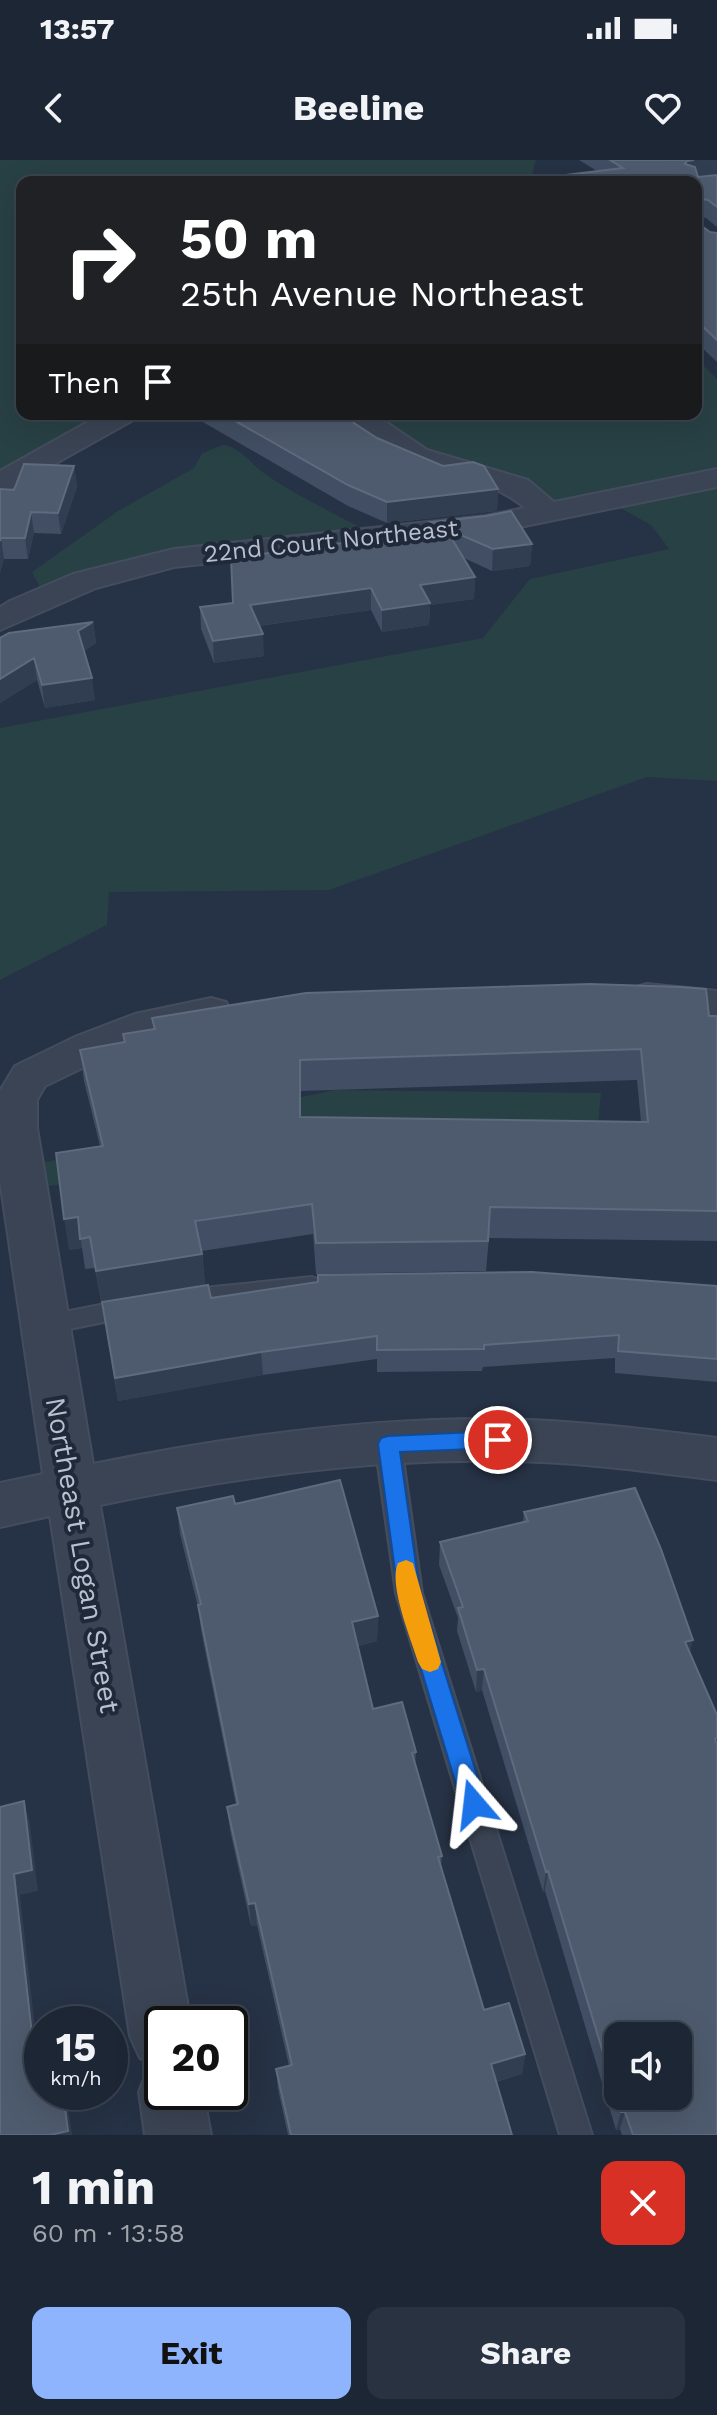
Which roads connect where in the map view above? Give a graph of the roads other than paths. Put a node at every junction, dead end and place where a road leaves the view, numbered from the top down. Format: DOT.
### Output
graph roads {
  1 [pos="112,420"];
  2 [pos="364,420"];
  3 [pos="717,478"];
  4 [pos="0,483"];
  5 [pos="550,514"];
  6 [pos="0,620"];
  7 [pos="609,998"];
  8 [pos="717,1005"];
  9 [pos="241,1006"];
  10 [pos="339,1285"];
  11 [pos="45,1325"];
  12 [pos="388,1444"];
  13 [pos="717,1459"];
  14 [pos="73,1489"];
  15 [pos="0,1505"];
  16 [pos="157,2006"];
  17 [pos="174,2110"];
  18 [pos="178,2135"];
  19 [pos="576,2135"];
  1 -- 4 [label="street"];
  2 -- 5 [label="street"];
  3 -- 5 [label="street, 22nd Court Northeast"];
  5 -- 6 [label="street, 22nd Court Northeast"];
  7 -- 8 [label="street"];
  9 -- 11 [label="street, Northeast Logan Street"];
  10 -- 11 [label="lane"];
  11 -- 14 [label="street, Northeast Logan Street"];
  12 -- 13 [label="street"];
  12 -- 14 [label="street"];
  12 -- 19 [label="lane"];
  14 -- 15 [label="street"];
  14 -- 16 [label="street, Northeast Logan Street"];
  17 -- 18 [label="street"];
}
